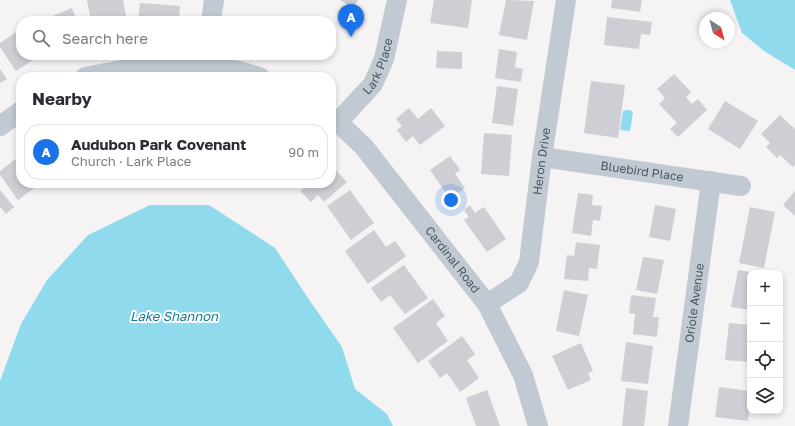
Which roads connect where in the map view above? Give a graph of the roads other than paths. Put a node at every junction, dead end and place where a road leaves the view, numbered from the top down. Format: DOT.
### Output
graph roads {
  1 [pos="214,0"];
  2 [pos="397,0"];
  3 [pos="566,0"];
  4 [pos="212,16"];
  5 [pos="200,60"];
  6 [pos="210,60"];
  7 [pos="112,72"];
  8 [pos="245,72"];
  9 [pos="16,115"];
  10 [pos="336,117"];
  11 [pos="336,121"];
  12 [pos="0,126"];
  13 [pos="542,157"];
  14 [pos="711,181"];
  15 [pos="741,186"];
  16 [pos="487,304"];
  17 [pos="538,426"];
  18 [pos="678,426"];
  1 -- 4 [label="street"];
  2 -- 10 [label="street, Lark Place"];
  3 -- 13 [label="street, Heron Drive"];
  5 -- 7 [label="street"];
  6 -- 8 [label="street"];
  9 -- 12 [label="street"];
  11 -- 16 [label="street, Cardinal Road"];
  13 -- 14 [label="street, Bluebird Place"];
  13 -- 16 [label="street, Heron Drive"];
  14 -- 15 [label="street, Bluebird Place"];
  14 -- 18 [label="street, Oriole Avenue"];
  16 -- 17 [label="street, Cardinal Road"];
}
